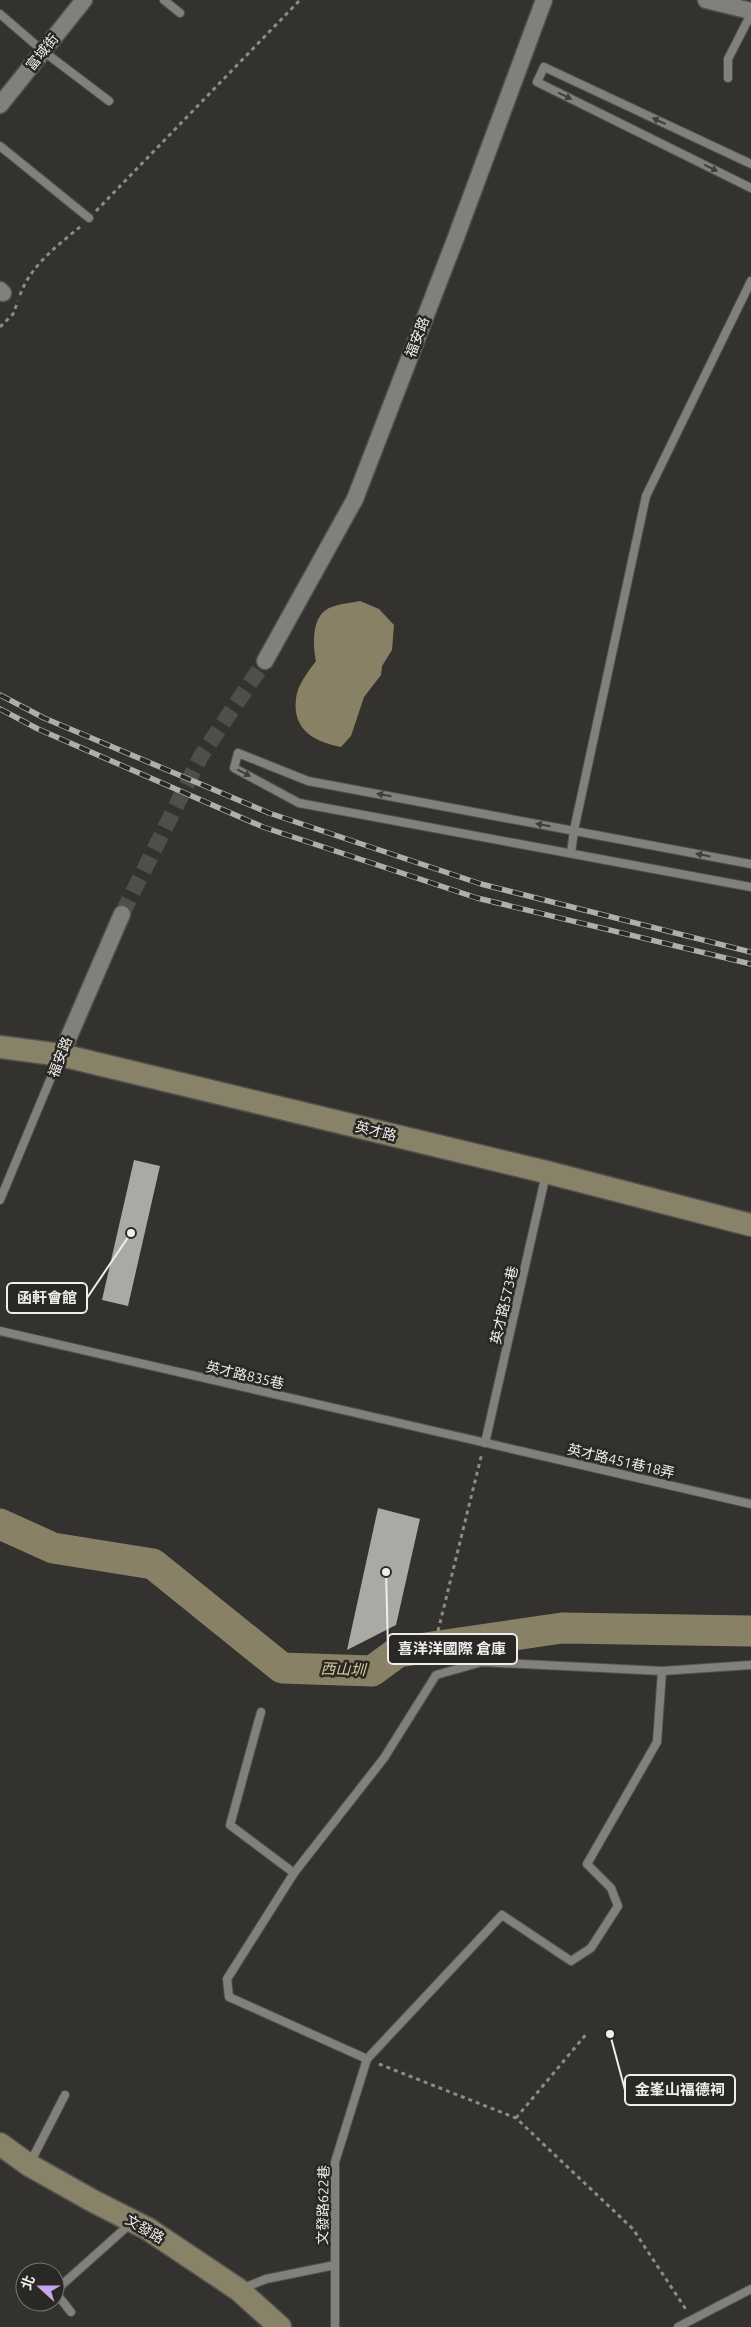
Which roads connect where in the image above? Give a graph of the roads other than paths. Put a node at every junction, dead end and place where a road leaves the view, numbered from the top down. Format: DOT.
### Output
graph roads {
  1 [pos="84,0"];
  2 [pos="164,0"];
  3 [pos="544,0"];
  4 [pos="706,0"];
  5 [pos="180,13"];
  6 [pos="751,13"];
  7 [pos="0,14"];
  8 [pos="43,51"];
  9 [pos="728,78"];
  10 [pos="109,101"];
  11 [pos="0,105"];
  12 [pos="0,146"];
  13 [pos="751,164"];
  14 [pos="751,188"];
  15 [pos="90,218"];
  16 [pos="751,281"];
  17 [pos="265,662"];
  18 [pos="574,830"];
  19 [pos="571,853"];
  20 [pos="751,864"];
  21 [pos="751,886"];
  22 [pos="122,914"];
  23 [pos="0,1047"];
  24 [pos="61,1055"];
  25 [pos="546,1172"];
  26 [pos="0,1200"];
  27 [pos="751,1225"];
  28 [pos="0,1331"];
  29 [pos="485,1443"];
  30 [pos="751,1504"];
  31 [pos="751,1665"];
  32 [pos="662,1671"];
  33 [pos="260,1712"];
  34 [pos="294,1873"];
  35 [pos="367,2059"];
  36 [pos="65,2095"];
  37 [pos="0,2144"];
  38 [pos="29,2165"];
  39 [pos="133,2222"];
  40 [pos="335,2265"];
  41 [pos="65,2283"];
  42 [pos="751,2289"];
  43 [pos="240,2290"];
  44 [pos="65,2304"];
  45 [pos="71,2312"];
  46 [pos="280,2327"];
  47 [pos="335,2327"];
  48 [pos="678,2327"];
  1 -- 8 [label="street, 富域街"];
  2 -- 5 [label="lane"];
  3 -- 17 [label="street, 福安路"];
  4 -- 6 [label="street"];
  6 -- 9 [label="lane"];
  7 -- 8 [label="lane"];
  8 -- 10 [label="lane"];
  8 -- 11 [label="street, 富域街"];
  12 -- 15 [label="lane"];
  13 -- 14 [label="lane, one-way"];
  16 -- 18 [label="lane"];
  18 -- 19 [label="lane"];
  18 -- 19 [label="lane, one-way"];
  20 -- 18 [label="lane, one-way"];
  19 -- 21 [label="lane"];
  22 -- 24 [label="street, 福安路"];
  23 -- 24 [label="street, 英才路"];
  24 -- 25 [label="street, 英才路"];
  24 -- 26 [label="lane, 福安路"];
  25 -- 27 [label="street, 英才路"];
  25 -- 29 [label="lane, 英才路573巷"];
  28 -- 29 [label="lane, 英才路835巷"];
  29 -- 30 [label="lane, 英才路451巷18弄"];
  31 -- 32 [label="lane"];
  32 -- 34 [label="lane"];
  32 -- 35 [label="lane"];
  33 -- 34 [label="lane"];
  34 -- 35 [label="lane"];
  35 -- 40 [label="lane, 文發路622巷"];
  36 -- 38 [label="lane"];
  37 -- 38 [label="street, 文發路"];
  38 -- 39 [label="street, 文發路"];
  39 -- 41 [label="lane"];
  39 -- 43 [label="street, 文發路"];
  40 -- 43 [label="lane"];
  40 -- 47 [label="lane, 文發路622巷"];
  42 -- 48 [label="lane"];
  43 -- 46 [label="street, 文發路"];
  44 -- 45 [label="lane"];
}
